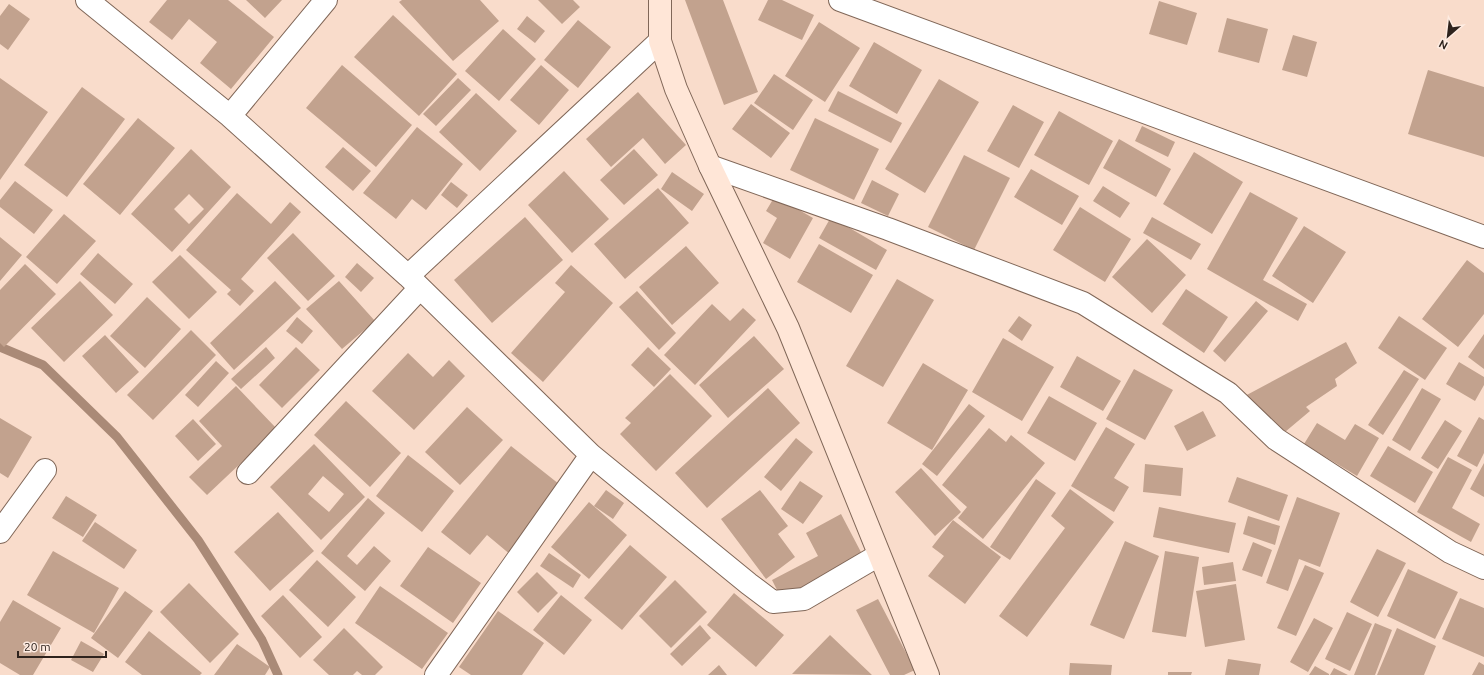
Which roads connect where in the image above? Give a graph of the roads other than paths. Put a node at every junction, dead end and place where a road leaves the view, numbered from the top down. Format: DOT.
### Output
graph roads {
  1 [pos="87,0"];
  2 [pos="326,0"];
  3 [pos="660,0"];
  4 [pos="840,0"];
  5 [pos="660,40"];
  6 [pos="230,116"];
  7 [pos="710,166"];
  8 [pos="1484,237"];
  9 [pos="414,282"];
  10 [pos="591,455"];
  11 [pos="45,470"];
  12 [pos="248,473"];
  13 [pos="0,532"];
  14 [pos="879,555"];
  15 [pos="1484,568"];
  16 [pos="436,675"];
  17 [pos="928,675"];
  1 -- 6 [label="street"];
  2 -- 6 [label="street"];
  3 -- 5 [label="street"];
  4 -- 8 [label="street"];
  5 -- 7 [label="street"];
  5 -- 9 [label="street"];
  6 -- 9 [label="street"];
  7 -- 14 [label="street"];
  7 -- 15 [label="street"];
  9 -- 10 [label="street"];
  9 -- 12 [label="street"];
  10 -- 14 [label="street"];
  10 -- 16 [label="street"];
  11 -- 13 [label="street"];
  14 -- 17 [label="street"];
}
